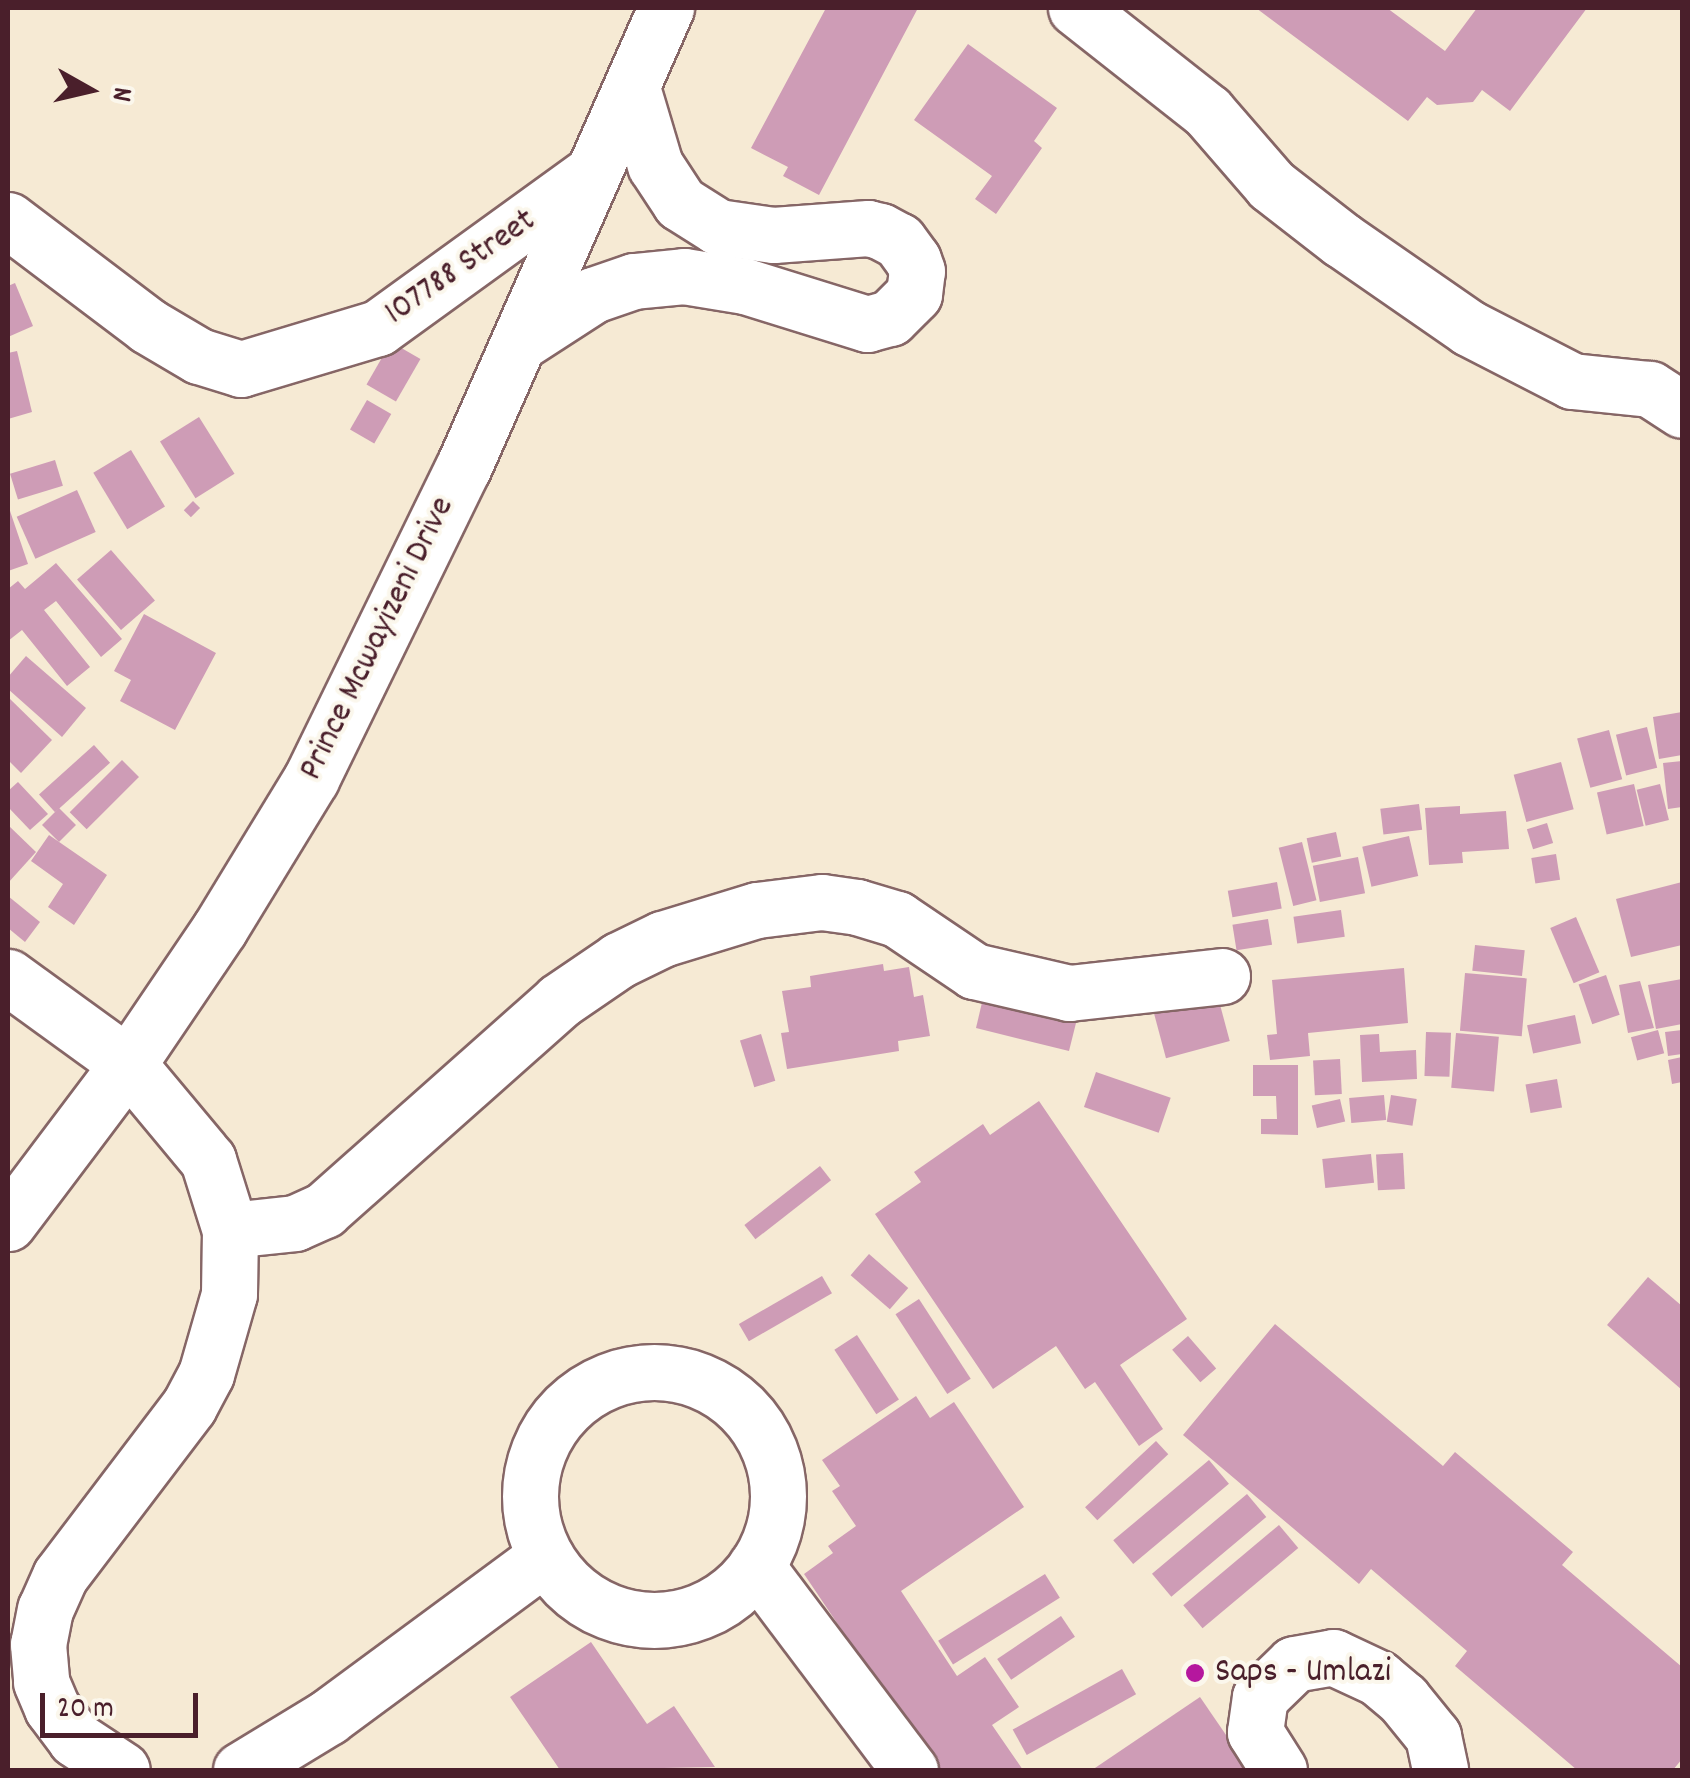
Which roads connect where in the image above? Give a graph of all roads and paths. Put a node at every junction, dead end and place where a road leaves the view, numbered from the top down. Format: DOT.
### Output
graph roads {
  1 [pos="666,8"];
  2 [pos="1076,8"];
  3 [pos="632,88"];
  4 [pos="594,172"];
  5 [pos="8,220"];
  6 [pos="519,343"];
  7 [pos="1682,410"];
  8 [pos="1222,976"];
  9 [pos="8,978"];
  10 [pos="128,1064"];
  11 [pos="8,1224"];
  12 [pos="230,1230"];
  13 [pos="545,1557"];
  14 [pos="756,1566"];
  15 [pos="122,1770"];
  16 [pos="241,1770"];
  17 [pos="910,1770"];
  18 [pos="1280,1770"];
  19 [pos="1440,1770"];
  1 -- 3 [label="street, Prince Mcwayizeni Drive"];
  2 -- 7 [label="street"];
  3 -- 4 [label="street, Prince Mcwayizeni Drive"];
  3 -- 6 [label="street"];
  4 -- 5 [label="street, 107788 Street"];
  4 -- 6 [label="street, Prince Mcwayizeni Drive"];
  6 -- 10 [label="street, Prince Mcwayizeni Drive"];
  8 -- 12 [label="street"];
  9 -- 10 [label="street"];
  10 -- 11 [label="street, Prince Mcwayizeni Drive"];
  10 -- 12 [label="street"];
  12 -- 15 [label="street"];
  13 -- 14 [label="street"];
  13 -- 14 [label="street"];
  13 -- 16 [label="street"];
  14 -- 17 [label="street"];
  18 -- 19 [label="street"];
}
